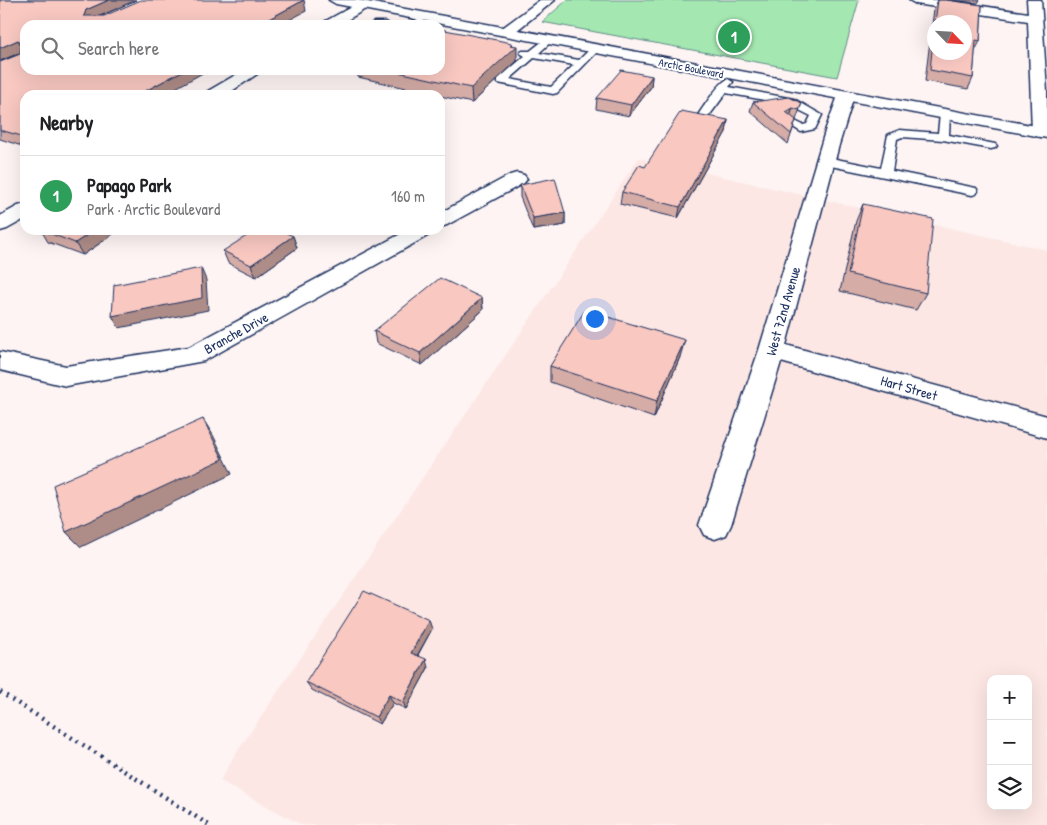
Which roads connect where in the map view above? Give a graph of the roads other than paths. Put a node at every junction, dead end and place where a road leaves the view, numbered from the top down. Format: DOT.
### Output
graph roads {
  1 [pos="336,0"];
  2 [pos="548,0"];
  3 [pos="916,0"];
  4 [pos="1034,0"];
  5 [pos="362,5"];
  6 [pos="1035,18"];
  7 [pos="339,20"];
  8 [pos="415,20"];
  9 [pos="445,23"];
  10 [pos="506,32"];
  11 [pos="548,40"];
  12 [pos="595,49"];
  13 [pos="513,50"];
  14 [pos="532,54"];
  15 [pos="581,63"];
  16 [pos="247,75"];
  17 [pos="733,76"];
  18 [pos="222,90"];
  19 [pos="722,90"];
  20 [pos="846,96"];
  21 [pos="763,97"];
  22 [pos="768,108"];
  23 [pos="945,114"];
  24 [pos="702,118"];
  25 [pos="791,122"];
  26 [pos="821,132"];
  27 [pos="1044,133"];
  28 [pos="943,136"];
  29 [pos="991,146"];
  30 [pos="826,161"];
  31 [pos="886,173"];
  32 [pos="517,179"];
  33 [pos="972,191"];
  34 [pos="20,213"];
  35 [pos="445,218"];
  36 [pos="0,225"];
  37 [pos="415,235"];
  38 [pos="772,350"];
  39 [pos="0,361"];
  40 [pos="1047,427"];
  41 [pos="715,525"];
  1 -- 5 [label="street, Arctic Boulevard"];
  2 -- 10 [label="street"];
  3 -- 6 [label="street"];
  4 -- 6 [label="street"];
  5 -- 7 [label="street"];
  5 -- 8 [label="street, Arctic Boulevard"];
  6 -- 27 [label="street"];
  9 -- 10 [label="street, Arctic Boulevard"];
  10 -- 11 [label="street, Arctic Boulevard"];
  11 -- 12 [label="street, Arctic Boulevard"];
  11 -- 14 [label="lane"];
  12 -- 15 [label="lane"];
  12 -- 17 [label="street, Arctic Boulevard"];
  13 -- 14 [label="lane"];
  14 -- 15 [label="lane"];
  14 -- 15 [label="lane"];
  16 -- 18 [label="street"];
  17 -- 19 [label="lane"];
  17 -- 20 [label="street, Arctic Boulevard"];
  19 -- 21 [label="lane"];
  19 -- 24 [label="lane"];
  20 -- 23 [label="street, Arctic Boulevard"];
  20 -- 26 [label="street, West 72nd Avenue"];
  21 -- 22 [label="lane"];
  21 -- 26 [label="lane"];
  23 -- 27 [label="street, Arctic Boulevard"];
  23 -- 28 [label="lane"];
  25 -- 26 [label="lane"];
  26 -- 30 [label="street, West 72nd Avenue"];
  28 -- 29 [label="lane"];
  28 -- 31 [label="lane"];
  30 -- 31 [label="lane"];
  30 -- 38 [label="street, West 72nd Avenue"];
  31 -- 33 [label="lane"];
  32 -- 35 [label="street"];
  34 -- 36 [label="street"];
  37 -- 39 [label="street, Branche Drive"];
  38 -- 40 [label="street, Hart Street"];
  38 -- 41 [label="street, West 72nd Avenue"];
}
